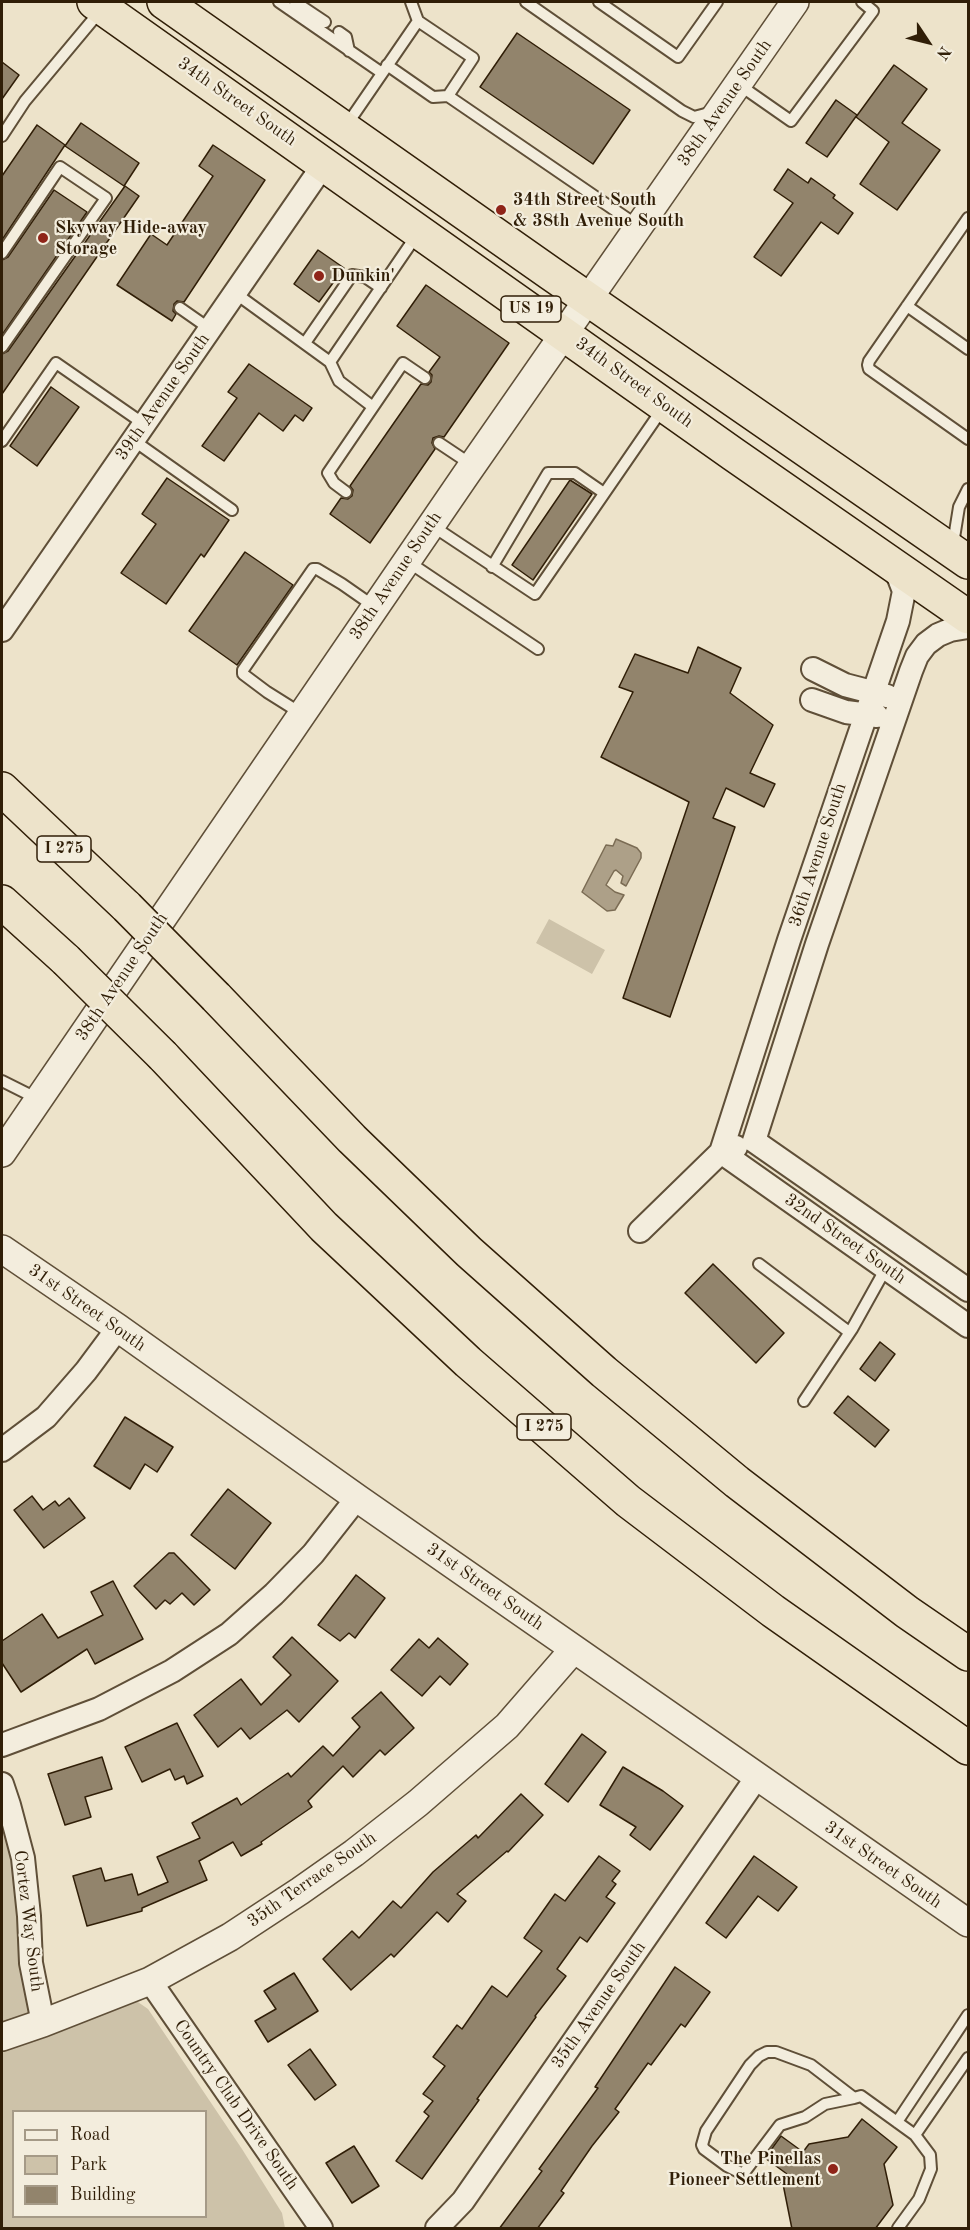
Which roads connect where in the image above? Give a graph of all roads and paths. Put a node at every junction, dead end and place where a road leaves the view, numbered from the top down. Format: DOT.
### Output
graph roads {
  1 [pos="164,2"];
  2 [pos="279,2"];
  3 [pos="296,2"];
  4 [pos="411,2"];
  5 [pos="526,2"];
  6 [pos="599,2"];
  7 [pos="717,2"];
  8 [pos="795,2"];
  9 [pos="862,2"];
  10 [pos="99,5"];
  11 [pos="418,21"];
  12 [pos="324,22"];
  13 [pos="339,32"];
  14 [pos="349,51"];
  15 [pos="242,57"];
  16 [pos="385,69"];
  17 [pos="738,84"];
  18 [pos="448,96"];
  19 [pos="719,111"];
  20 [pos="344,129"];
  21 [pos="2,136"];
  22 [pos="324,164"];
  23 [pos="969,218"];
  24 [pos="638,226"];
  25 [pos="420,231"];
  26 [pos="2,253"];
  27 [pos="381,288"];
  28 [pos="235,293"];
  29 [pos="588,298"];
  30 [pos="907,306"];
  31 [pos="180,308"];
  32 [pos="210,329"];
  33 [pos="564,333"];
  34 [pos="304,343"];
  35 [pos="2,347"];
  36 [pos="969,349"];
  37 [pos="330,362"];
  38 [pos="425,378"];
  39 [pos="665,405"];
  40 [pos="373,407"];
  41 [pos="139,432"];
  42 [pos="969,439"];
  43 [pos="2,441"];
  44 [pos="439,443"];
  45 [pos="733,454"];
  46 [pos="472,465"];
  47 [pos="969,489"];
  48 [pos="346,492"];
  49 [pos="604,493"];
  50 [pos="232,510"];
  51 [pos="431,525"];
  52 [pos="960,556"];
  53 [pos="407,561"];
  54 [pos="887,561"];
  55 [pos="492,567"];
  56 [pos="969,590"];
  57 [pos="932,592"];
  58 [pos="375,607"];
  59 [pos="969,617"];
  60 [pos="969,627"];
  61 [pos="2,630"];
  62 [pos="538,649"];
  63 [pos="813,669"];
  64 [pos="812,700"];
  65 [pos="869,703"];
  66 [pos="896,709"];
  67 [pos="302,714"];
  68 [pos="2,789"];
  69 [pos="2,902"];
  70 [pos="803,942"];
  71 [pos="2,1082"];
  72 [pos="39,1099"];
  73 [pos="754,1141"];
  74 [pos="721,1152"];
  75 [pos="2,1153"];
  76 [pos="640,1231"];
  77 [pos="2,1249"];
  78 [pos="759,1264"];
  79 [pos="886,1268"];
  80 [pos="969,1290"];
  81 [pos="969,1326"];
  82 [pos="118,1329"];
  83 [pos="849,1332"];
  84 [pos="804,1401"];
  85 [pos="2,1450"];
  86 [pos="357,1498"];
  87 [pos="574,1648"];
  88 [pos="969,1654"];
  89 [pos="2,1745"];
  90 [pos="969,1748"];
  91 [pos="757,1777"];
  92 [pos="2,1784"];
  93 [pos="969,1923"];
  94 [pos="150,1981"];
  95 [pos="969,2014"];
  96 [pos="43,2023"];
  97 [pos="2,2037"];
  98 [pos="969,2058"];
  99 [pos="854,2098"];
  100 [pos="897,2122"];
  101 [pos="915,2134"];
  102 [pos="321,2229"];
  103 [pos="437,2229"];
  104 [pos="898,2229"];
  1 -- 15 [label="highway, US 19"];
  2 -- 14 [label="lane"];
  3 -- 12 [label="lane"];
  4 -- 11 [label="lane"];
  5 -- 19 [label="lane"];
  6 -- 7 [label="lane"];
  8 -- 17 [label="street, 38th Avenue South"];
  9 -- 17 [label="lane"];
  10 -- 15 [label="highway"];
  10 -- 21 [label="lane"];
  10 -- 22 [label="highway, 34th Street South / US 19"];
  11 -- 16 [label="lane"];
  11 -- 18 [label="lane"];
  13 -- 14 [label="lane"];
  14 -- 16 [label="lane"];
  15 -- 20 [label="highway, US 19"];
  16 -- 18 [label="lane"];
  16 -- 20 [label="lane"];
  17 -- 19 [label="street, 38th Avenue South"];
  18 -- 24 [label="lane"];
  19 -- 24 [label="street, 38th Avenue South"];
  20 -- 29 [label="highway, US 19"];
  22 -- 25 [label="highway, 34th Street South / US 19"];
  22 -- 28 [label="street, 39th Avenue South"];
  23 -- 30 [label="lane"];
  24 -- 29 [label="street, 38th Avenue South"];
  25 -- 27 [label="lane"];
  25 -- 33 [label="highway, 34th Street South / US 19"];
  26 -- 35 [label="lane"];
  27 -- 34 [label="lane"];
  27 -- 37 [label="lane"];
  28 -- 32 [label="street, 39th Avenue South"];
  28 -- 34 [label="lane"];
  29 -- 33 [label="street, 38th Avenue South"];
  29 -- 52 [label="highway, US 19"];
  30 -- 36 [label="lane"];
  30 -- 42 [label="lane"];
  31 -- 32 [label="lane"];
  32 -- 41 [label="street, 39th Avenue South"];
  33 -- 39 [label="highway, 34th Street South / US 19"];
  33 -- 46 [label="street, 38th Avenue South"];
  34 -- 37 [label="lane"];
  37 -- 40 [label="lane"];
  38 -- 40 [label="lane"];
  39 -- 45 [label="highway, 34th Street South / US 19"];
  39 -- 49 [label="lane"];
  40 -- 48 [label="lane"];
  41 -- 43 [label="lane"];
  41 -- 50 [label="lane"];
  41 -- 61 [label="street, 39th Avenue South"];
  44 -- 46 [label="lane"];
  45 -- 52 [label="highway"];
  45 -- 54 [label="highway, 34th Street South / US 19"];
  46 -- 51 [label="street, 38th Avenue South"];
  47 -- 52 [label="lane"];
  49 -- 55 [label="lane"];
  49 -- 55 [label="lane"];
  51 -- 53 [label="street, 38th Avenue South"];
  51 -- 55 [label="lane"];
  53 -- 58 [label="street, 38th Avenue South"];
  53 -- 62 [label="lane"];
  54 -- 57 [label="highway, 34th Street South / US 19"];
  54 -- 65 [label="street, 36th Avenue South"];
  56 -- 57 [label="highway"];
  57 -- 59 [label="highway, 34th Street South / US 19"];
  58 -- 67 [label="street, 38th Avenue South"];
  58 -- 67 [label="lane"];
  60 -- 66 [label="street, 36th Avenue South"];
  63 -- 65 [label="street"];
  64 -- 65 [label="street"];
  65 -- 66 [label="street"];
  65 -- 70 [label="street, 36th Avenue South"];
  66 -- 70 [label="street, 36th Avenue South"];
  67 -- 72 [label="street, 38th Avenue South"];
  68 -- 88 [label="highway, I 275, bridge"];
  69 -- 90 [label="highway, I 275, bridge"];
  70 -- 73 [label="street, 36th Avenue South"];
  70 -- 74 [label="street, 36th Avenue South"];
  71 -- 72 [label="lane"];
  72 -- 75 [label="street, 38th Avenue South"];
  73 -- 74 [label="street, 36th Avenue South"];
  73 -- 80 [label="street, 32nd Street South"];
  74 -- 76 [label="street, 36th Avenue South"];
  74 -- 79 [label="street, 32nd Street South"];
  77 -- 82 [label="street, 31st Street South"];
  78 -- 83 [label="lane"];
  79 -- 81 [label="street, 32nd Street South"];
  79 -- 83 [label="lane"];
  82 -- 85 [label="street"];
  82 -- 86 [label="street, 31st Street South"];
  83 -- 84 [label="lane"];
  86 -- 87 [label="street, 31st Street South"];
  86 -- 89 [label="street"];
  87 -- 91 [label="street, 31st Street South"];
  87 -- 94 [label="street, 35th Terrace South"];
  91 -- 93 [label="street, 31st Street South"];
  91 -- 103 [label="street, 35th Avenue South"];
  92 -- 96 [label="street, Cortez Way South"];
  94 -- 96 [label="street, 35th Terrace South"];
  94 -- 102 [label="street, Country Club Drive South"];
  95 -- 100 [label="lane"];
  96 -- 97 [label="street, 35th Terrace South"];
  98 -- 101 [label="lane"];
  99 -- 99 [label="lane"];
  99 -- 100 [label="lane"];
  100 -- 101 [label="lane"];
  101 -- 104 [label="lane"];
}
